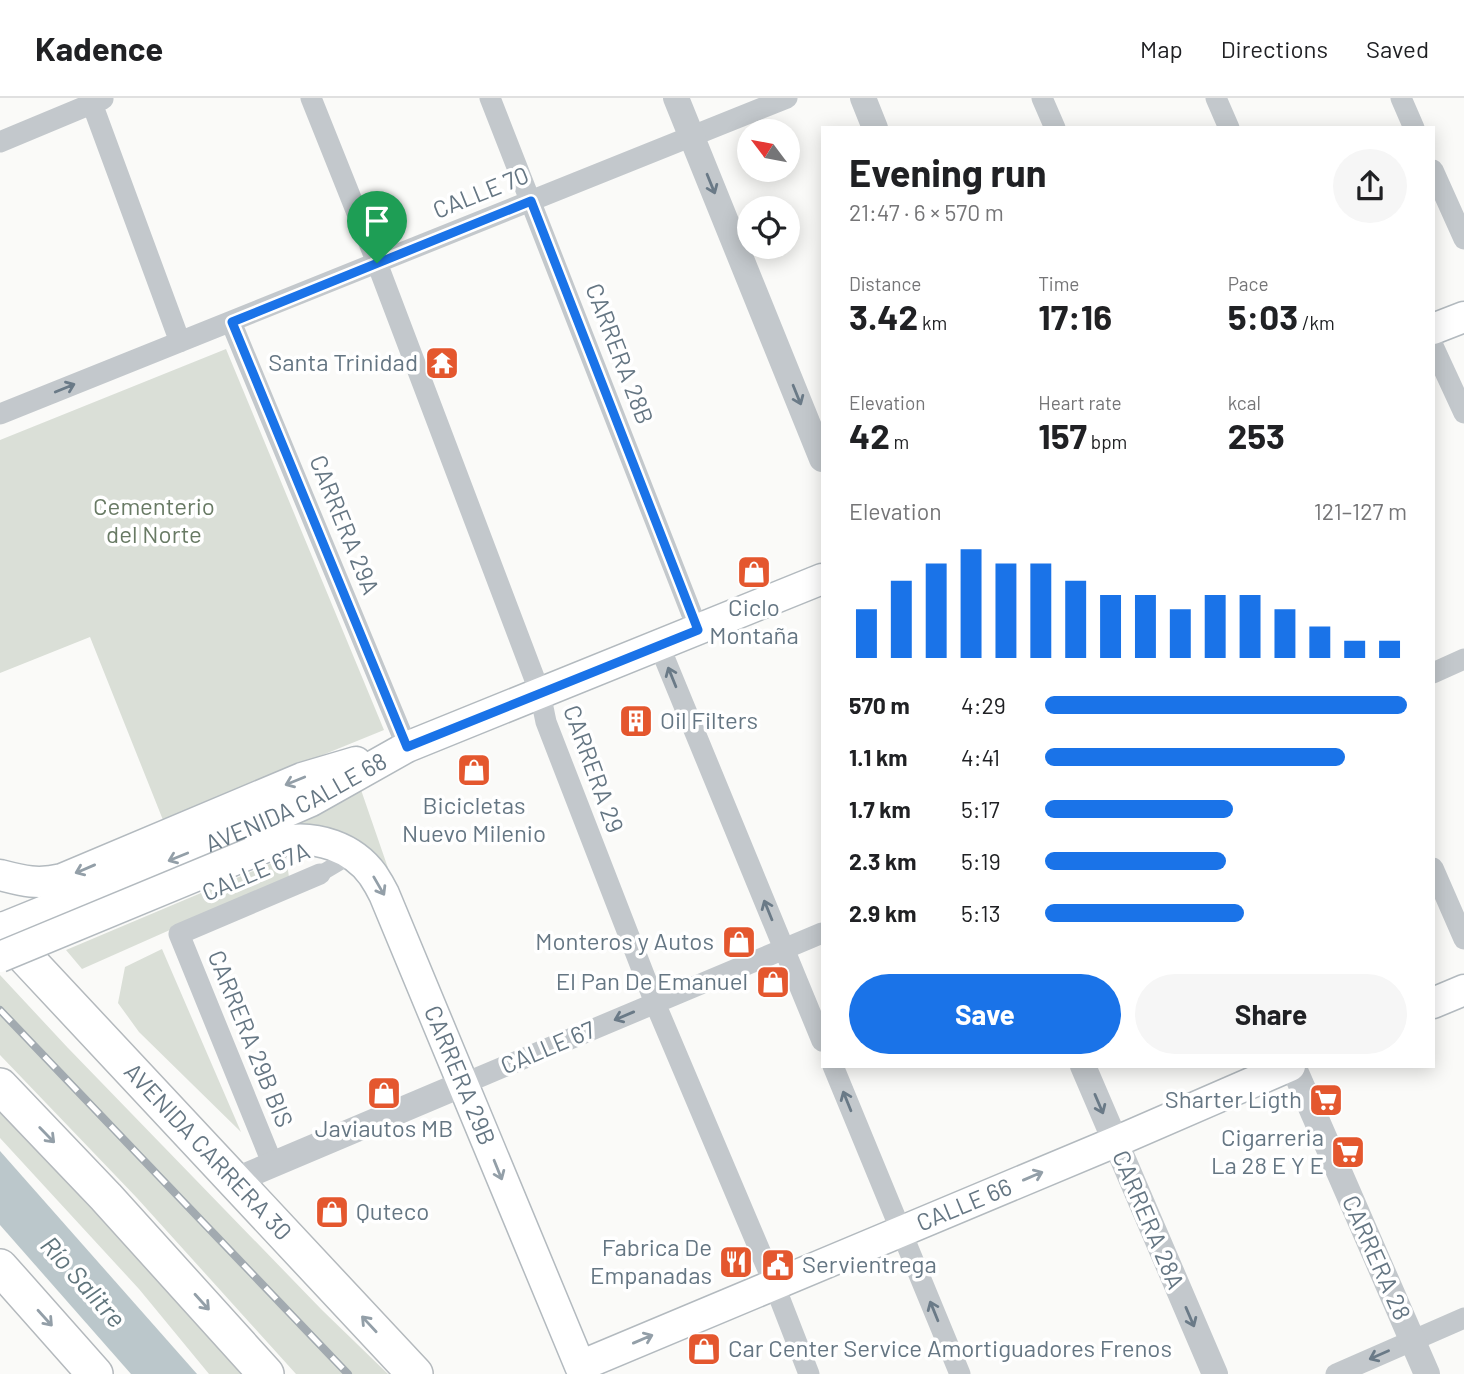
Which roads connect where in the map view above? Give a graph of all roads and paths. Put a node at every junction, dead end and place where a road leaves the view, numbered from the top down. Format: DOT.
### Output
graph roads {
  1 [pos="311,98"];
  2 [pos="490,98"];
  3 [pos="676,98"];
  4 [pos="786,98"];
  5 [pos="863,98"];
  6 [pos="1042,98"];
  7 [pos="1216,98"];
  8 [pos="1401,98"];
  9 [pos="95,100"];
  10 [pos="874,126"];
  11 [pos="1054,126"];
  12 [pos="1228,126"];
  13 [pos="1414,126"];
  14 [pos="691,136"];
  15 [pos="0,142"];
  16 [pos="1435,174"];
  17 [pos="531,201"];
  18 [pos="1464,239"];
  19 [pos="377,263"];
  20 [pos="1464,317"];
  21 [pos="232,322"];
  22 [pos="1435,328"];
  23 [pos="180,342"];
  24 [pos="1435,350"];
  25 [pos="1,412"];
  26 [pos="1464,413"];
  27 [pos="821,457"];
  28 [pos="821,579"];
  29 [pos="698,630"];
  30 [pos="659,645"];
  31 [pos="1464,659"];
  32 [pos="1435,672"];
  33 [pos="540,693"];
  34 [pos="407,747"];
  35 [pos="246,842"];
  36 [pos="280,842"];
  37 [pos="352,855"];
  38 [pos="1435,873"];
  39 [pos="320,874"];
  40 [pos="0,875"];
  41 [pos="0,930"];
  42 [pos="821,933"];
  43 [pos="178,934"];
  44 [pos="1464,939"];
  45 [pos="785,949"];
  46 [pos="0,957"];
  47 [pos="1464,990"];
  48 [pos="1435,1002"];
  49 [pos="655,1003"];
  50 [pos="821,1039"];
  51 [pos="834,1068"];
  52 [pos="1084,1068"];
  53 [pos="1286,1068"];
  54 [pos="1292,1068"];
  55 [pos="463,1084"];
  56 [pos="0,1086"];
  57 [pos="1115,1142"];
  58 [pos="273,1165"];
  59 [pos="236,1180"];
  60 [pos="901,1231"];
  61 [pos="0,1267"];
  62 [pos="774,1284"];
  63 [pos="1464,1318"];
  64 [pos="1412,1341"];
  65 [pos="574,1371"];
  66 [pos="95,1374"];
  67 [pos="266,1374"];
  68 [pos="415,1374"];
  69 [pos="810,1374"];
  70 [pos="960,1374"];
  71 [pos="1215,1374"];
  72 [pos="1336,1374"];
  73 [pos="1427,1374"];
  1 -- 19 [label="street, CARRERA 29"];
  2 -- 17 [label="street, CARRERA 28B"];
  3 -- 14 [label="street"];
  4 -- 14 [label="street, CALLE 70"];
  5 -- 10 [label="street"];
  6 -- 11 [label="street"];
  7 -- 12 [label="street"];
  8 -- 13 [label="street"];
  9 -- 15 [label="street"];
  9 -- 23 [label="street"];
  14 -- 17 [label="street, CALLE 70"];
  14 -- 27 [label="street, one-way"];
  16 -- 18 [label="street"];
  17 -- 19 [label="street, CALLE 70"];
  17 -- 29 [label="street, CARRERA 28B"];
  19 -- 21 [label="street, CALLE 70"];
  19 -- 33 [label="street, CARRERA 29"];
  20 -- 22 [label="main road"];
  21 -- 23 [label="street, CALLE 70"];
  21 -- 34 [label="street, CARRERA 29A"];
  25 -- 23 [label="street, CALLE 70, one-way"];
  24 -- 26 [label="street"];
  28 -- 29 [label="main road, AVENIDA CALLE 68"];
  29 -- 30 [label="main road, AVENIDA CALLE 68"];
  30 -- 33 [label="main road, AVENIDA CALLE 68"];
  45 -- 30 [label="street, one-way"];
  31 -- 32 [label="street"];
  33 -- 34 [label="main road, AVENIDA CALLE 68"];
  33 -- 49 [label="street, CARRERA 29"];
  34 -- 35 [label="main road, AVENIDA CALLE 68"];
  34 -- 40 [label="main road, one-way"];
  35 -- 36 [label="main road, AVENIDA CALLE 68"];
  35 -- 41 [label="main road, AVENIDA CALLE 68, one-way"];
  35 -- 46 [label="main road, AVENIDA CALLE 68, bridge"];
  36 -- 37 [label="main road, CARRERA 29B"];
  37 -- 39 [label="street, CALLE 67A"];
  37 -- 55 [label="main road, CARRERA 29B, one-way"];
  38 -- 44 [label="street"];
  39 -- 43 [label="street, CALLE 67A"];
  41 -- 59 [label="highway, AVENIDA CARRERA 30"];
  42 -- 45 [label="street, CALLE 67"];
  43 -- 58 [label="street, CARRERA 29B BIS"];
  45 -- 49 [label="street, CALLE 67"];
  45 -- 50 [label="street"];
  47 -- 48 [label="main road"];
  49 -- 55 [label="street, CALLE 67, one-way"];
  49 -- 62 [label="street, CARRERA 29"];
  60 -- 51 [label="street, one-way"];
  52 -- 57 [label="street, CARRERA 28A, one-way"];
  53 -- 57 [label="main road, CALLE 66"];
  54 -- 64 [label="street, CARRERA 28"];
  55 -- 58 [label="street, CALLE 67"];
  55 -- 65 [label="main road, CARRERA 29B, one-way"];
  56 -- 67 [label="highway, one-way"];
  60 -- 57 [label="main road, CALLE 66, one-way"];
  57 -- 71 [label="street, CARRERA 28A, one-way"];
  58 -- 59 [label="street, CALLE 67"];
  68 -- 59 [label="highway, AVENIDA CARRERA 30, one-way"];
  60 -- 62 [label="main road, CALLE 66"];
  70 -- 60 [label="street, one-way"];
  61 -- 66 [label="highway, one-way"];
  65 -- 62 [label="main road, CALLE 66, one-way"];
  62 -- 69 [label="street, CARRERA 29"];
  63 -- 64 [label="street"];
  64 -- 72 [label="street, one-way"];
  64 -- 73 [label="street, CARRERA 28"];
}
